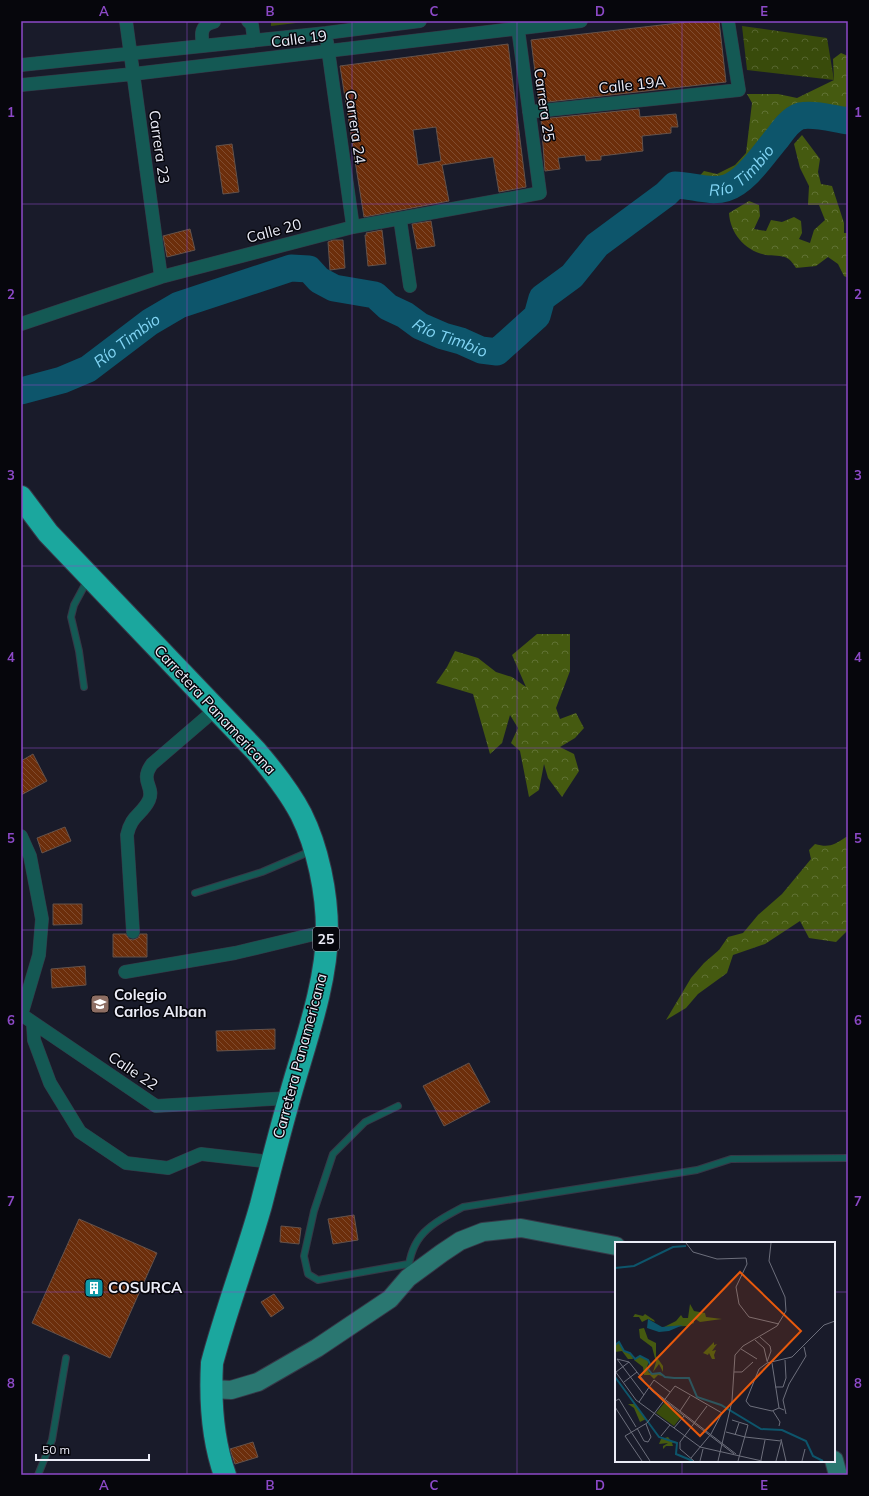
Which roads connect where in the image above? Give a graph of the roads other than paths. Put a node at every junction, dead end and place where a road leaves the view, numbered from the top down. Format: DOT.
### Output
graph roads {
  1 [pos="126,21"];
  2 [pos="248,21"];
  3 [pos="258,21"];
  4 [pos="420,21"];
  5 [pos="581,21"];
  6 [pos="728,21"];
  7 [pos="214,22"];
  8 [pos="518,24"];
  9 [pos="326,33"];
  10 [pos="257,40"];
  11 [pos="203,46"];
  12 [pos="328,51"];
  13 [pos="129,54"];
  14 [pos="21,64"];
  15 [pos="133,74"];
  16 [pos="21,85"];
  17 [pos="529,112"];
  18 [pos="540,193"];
  19 [pos="400,219"];
  20 [pos="353,227"];
  21 [pos="162,277"];
  22 [pos="410,286"];
  23 [pos="21,324"];
  24 [pos="21,497"];
  25 [pos="89,578"];
  26 [pos="84,687"];
  27 [pos="216,709"];
  28 [pos="21,836"];
  29 [pos="314,850"];
  30 [pos="195,893"];
  31 [pos="327,931"];
  32 [pos="133,932"];
  33 [pos="125,972"];
  34 [pos="21,1016"];
  35 [pos="34,1024"];
  36 [pos="289,1098"];
  37 [pos="398,1106"];
  38 [pos="848,1158"];
  39 [pos="271,1162"];
  40 [pos="615,1246"];
  41 [pos="408,1271"];
  42 [pos="66,1358"];
  43 [pos="210,1389"];
  44 [pos="835,1462"];
  45 [pos="38,1475"];
  46 [pos="225,1475"];
  47 [pos="838,1475"];
  1 -- 13 [label="street, Carrera 23"];
  2 -- 10 [label="street"];
  3 -- 10 [label="street"];
  4 -- 9 [label="street, Calle 19"];
  5 -- 8 [label="street, Calle 19"];
  6 -- 17 [label="street, Calle 19A"];
  7 -- 11 [label="street"];
  8 -- 12 [label="street, Calle 19"];
  8 -- 17 [label="street, Carrera 25"];
  9 -- 10 [label="street, Calle 19"];
  9 -- 12 [label="street, Carrera 24"];
  10 -- 11 [label="street, Calle 19"];
  11 -- 13 [label="street, Calle 19"];
  12 -- 15 [label="street, Calle 19"];
  12 -- 20 [label="street, Carrera 24"];
  13 -- 14 [label="street, Calle 19"];
  13 -- 15 [label="street, Carrera 23"];
  15 -- 16 [label="street, Calle 19"];
  15 -- 21 [label="street, Carrera 23"];
  17 -- 18 [label="street, Carrera 25"];
  18 -- 19 [label="street, Calle 20"];
  19 -- 20 [label="street, Calle 20"];
  19 -- 22 [label="street"];
  20 -- 21 [label="street, Calle 20"];
  21 -- 23 [label="street, Calle 20"];
  24 -- 25 [label="highway, Carretera Panamericana / 25"];
  25 -- 26 [label="lane"];
  25 -- 27 [label="highway, Carretera Panamericana / 25"];
  27 -- 29 [label="highway, Carretera Panamericana / 25"];
  27 -- 32 [label="street"];
  28 -- 34 [label="street"];
  29 -- 30 [label="lane"];
  29 -- 31 [label="highway, Carretera Panamericana / 25"];
  31 -- 33 [label="street"];
  31 -- 36 [label="highway, Carretera Panamericana / 25"];
  34 -- 35 [label="street, Calle 22"];
  35 -- 36 [label="street, Calle 22"];
  35 -- 39 [label="street"];
  36 -- 39 [label="highway, Carretera Panamericana / 25"];
  37 -- 41 [label="lane"];
  38 -- 41 [label="lane"];
  39 -- 43 [label="highway, Carretera Panamericana / 25"];
  40 -- 41 [label="main road"];
  41 -- 43 [label="main road"];
  42 -- 45 [label="lane"];
  43 -- 46 [label="highway, Carretera Panamericana / 25"];
  44 -- 47 [label="main road"];
}
